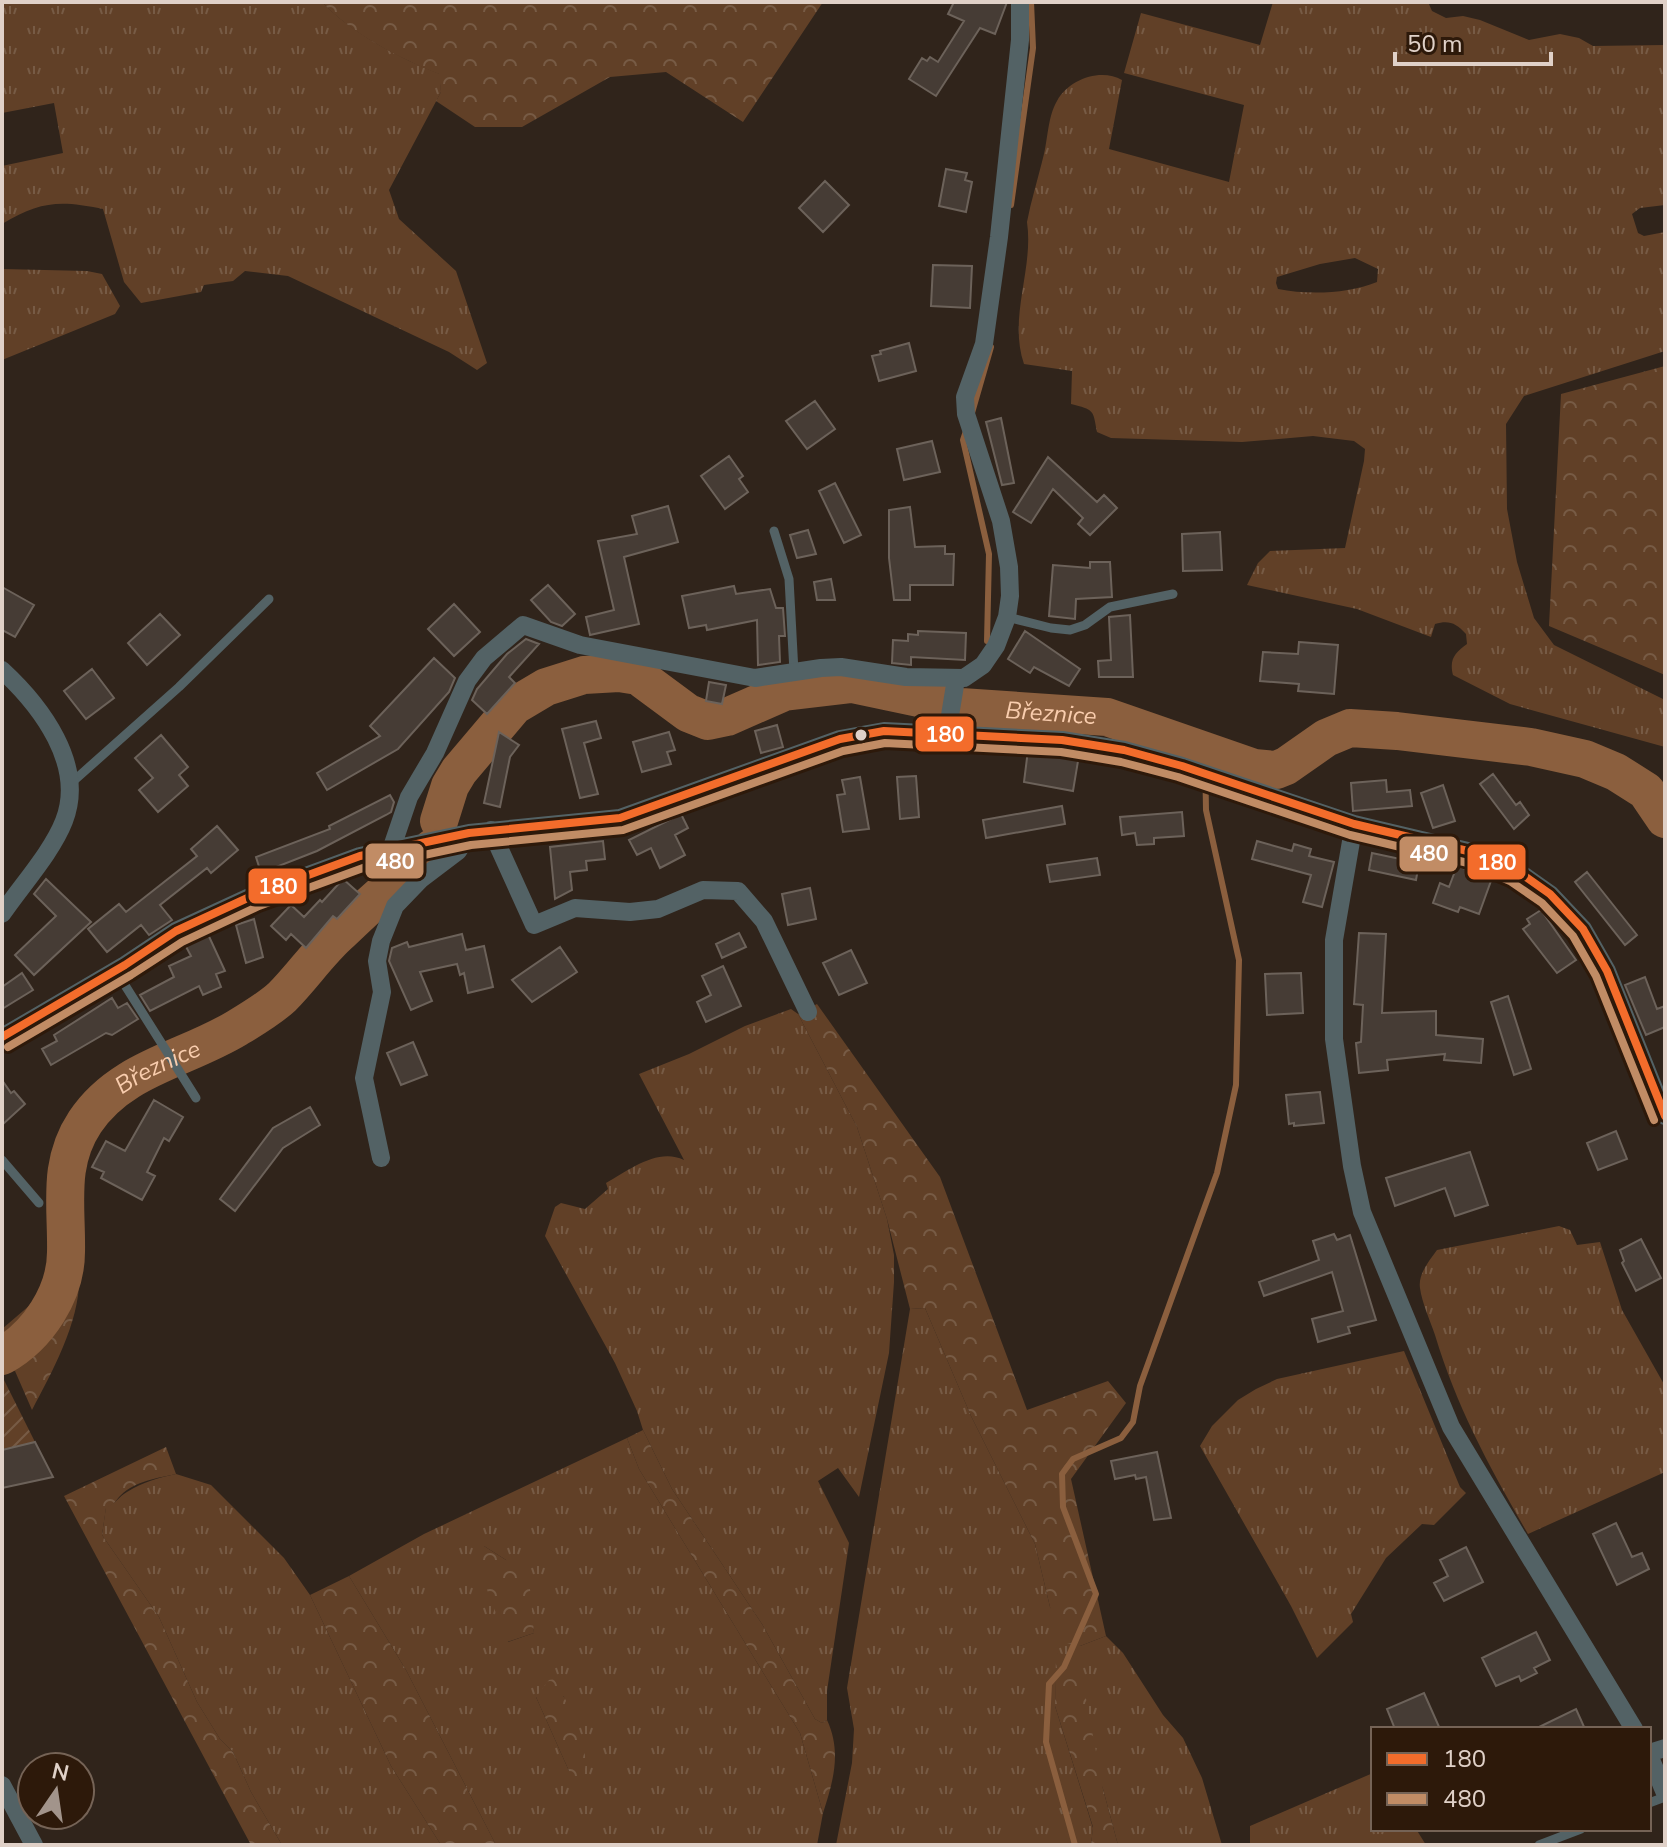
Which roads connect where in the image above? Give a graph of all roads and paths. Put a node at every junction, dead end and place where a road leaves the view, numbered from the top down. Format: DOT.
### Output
graph roads {
  1 [pos="1020,2"];
  2 [pos="774,531"];
  3 [pos="1173,594"];
  4 [pos="269,599"];
  5 [pos="1007,617"];
  6 [pos="2,670"];
  7 [pos="794,672"];
  8 [pos="955,687"];
  9 [pos="948,726"];
  10 [pos="69,785"];
  11 [pos="1354,824"];
  12 [pos="491,830"];
  13 [pos="469,833"];
  14 [pos="392,847"];
  15 [pos="2,914"];
  16 [pos="116,971"];
  17 [pos="808,1012"];
  18 [pos="2,1037"];
  19 [pos="196,1098"];
  20 [pos="1665,1116"];
  21 [pos="381,1158"];
  22 [pos="2,1160"];
  23 [pos="39,1203"];
  24 [pos="1633,1727"];
  25 [pos="1651,1759"];
  26 [pos="2,1785"];
  27 [pos="1665,1795"];
  28 [pos="1576,1831"];
  29 [pos="34,1845"];
  30 [pos="1539,1845"];
  1 -- 5 [label="street"];
  2 -- 7 [label="lane"];
  3 -- 5 [label="lane"];
  4 -- 10 [label="lane"];
  5 -- 8 [label="street"];
  6 -- 10 [label="street"];
  7 -- 8 [label="street"];
  7 -- 14 [label="street"];
  8 -- 9 [label="street"];
  9 -- 11 [label="street"];
  9 -- 12 [label="street"];
  10 -- 15 [label="street"];
  11 -- 20 [label="street"];
  11 -- 24 [label="street"];
  12 -- 13 [label="street"];
  12 -- 17 [label="street"];
  13 -- 14 [label="street"];
  13 -- 21 [label="street"];
  14 -- 16 [label="street"];
  16 -- 18 [label="street"];
  16 -- 19 [label="lane"];
  22 -- 23 [label="lane"];
  25 -- 27 [label="street"];
  26 -- 29 [label="street"];
  28 -- 30 [label="lane"];
}
